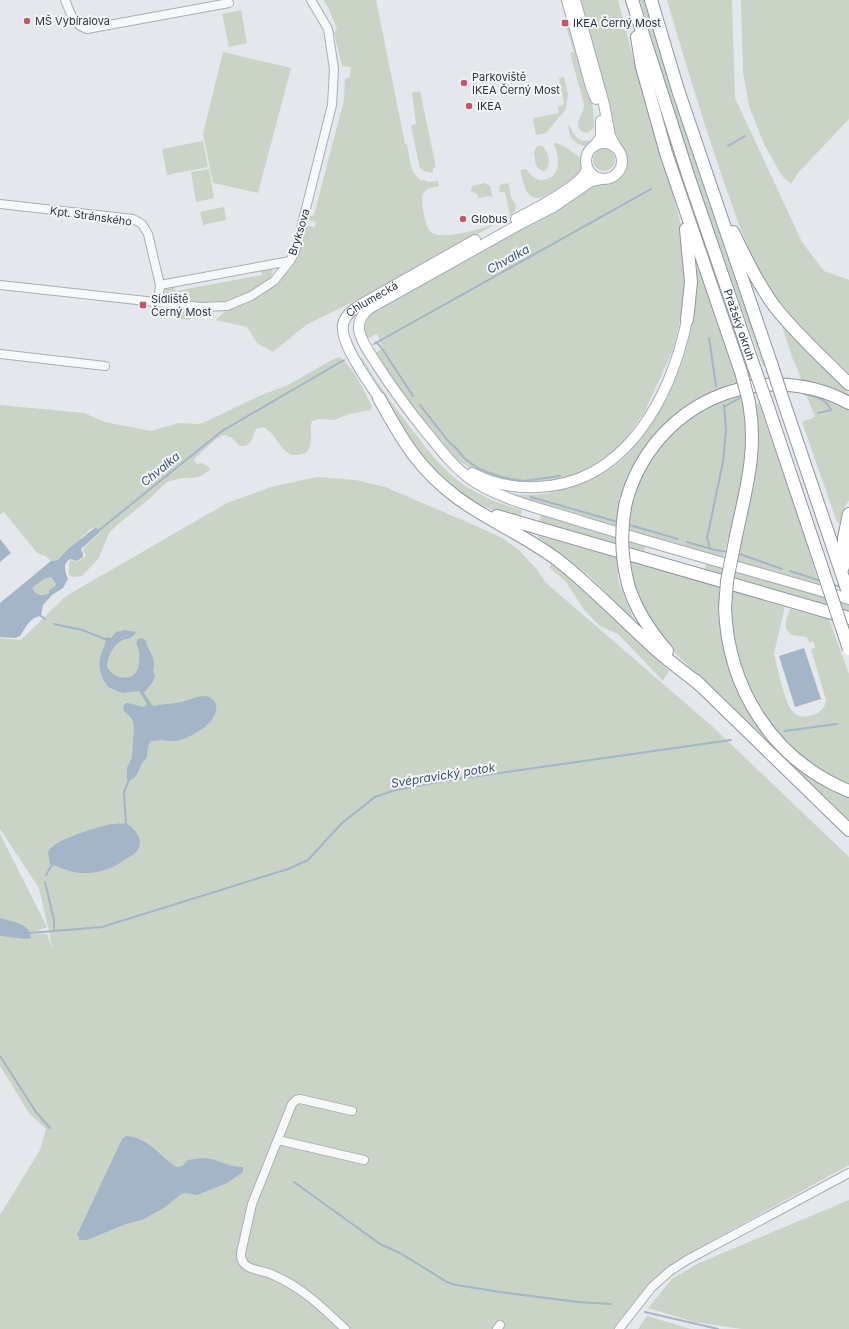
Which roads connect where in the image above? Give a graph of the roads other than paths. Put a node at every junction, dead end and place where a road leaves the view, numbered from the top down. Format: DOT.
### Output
graph roads {
  1 [pos="65,0"];
  2 [pos="312,0"];
  3 [pos="567,0"];
  4 [pos="575,0"];
  5 [pos="631,0"];
  6 [pos="650,0"];
  7 [pos="229,3"];
  8 [pos="595,145"];
  9 [pos="616,147"];
  10 [pos="587,167"];
  11 [pos="601,179"];
  12 [pos="713,192"];
  13 [pos="0,204"];
  14 [pos="683,204"];
  15 [pos="290,261"];
  16 [pos="0,285"];
  17 [pos="160,286"];
  18 [pos="158,302"];
  19 [pos="687,320"];
  20 [pos="0,354"];
  21 [pos="105,366"];
  22 [pos="849,384"];
  23 [pos="379,398"];
  24 [pos="849,403"];
  25 [pos="435,443"];
  26 [pos="460,500"];
  27 [pos="849,514"];
  28 [pos="841,566"];
  29 [pos="849,595"];
  30 [pos="849,599"];
  31 [pos="849,618"];
  32 [pos="849,649"];
  33 [pos="700,685"];
  34 [pos="849,791"];
  35 [pos="849,830"];
  36 [pos="352,1111"];
  37 [pos="278,1140"];
  38 [pos="364,1160"];
  39 [pos="849,1173"];
  40 [pos="345,1329"];
  41 [pos="619,1329"];
  1 -- 7 [label="street"];
  2 -- 15 [label="street, Bryksova"];
  3 -- 8 [label="main road"];
  4 -- 9 [label="main road"];
  5 -- 14 [label="highway"];
  5 -- 32 [label="highway, Pražský okruh, bridge"];
  6 -- 12 [label="highway, Pražský okruh"];
  8 -- 9 [label="main road"];
  8 -- 10 [label="main road"];
  9 -- 11 [label="main road"];
  10 -- 11 [label="main road"];
  10 -- 23 [label="main road, Chlumecká"];
  11 -- 25 [label="main road, Chlumecká"];
  12 -- 22 [label="highway"];
  12 -- 28 [label="highway, Pražský okruh, bridge"];
  13 -- 17 [label="street, Kpt. Stránského"];
  14 -- 19 [label="highway"];
  14 -- 34 [label="highway, bridge"];
  15 -- 17 [label="street"];
  15 -- 18 [label="street, Bryksova"];
  16 -- 18 [label="street, Bryksova"];
  17 -- 18 [label="street, Kpt. Stránského"];
  19 -- 25 [label="main road"];
  20 -- 21 [label="street"];
  23 -- 26 [label="highway, Chlumecká"];
  24 -- 33 [label="highway, bridge"];
  25 -- 30 [label="main road"];
  26 -- 31 [label="highway"];
  26 -- 33 [label="highway"];
  27 -- 28 [label="highway"];
  28 -- 29 [label="highway, Pražský okruh"];
  33 -- 35 [label="highway"];
  36 -- 37 [label="street"];
  37 -- 38 [label="street"];
  37 -- 40 [label="street"];
  39 -- 41 [label="street"];
}
